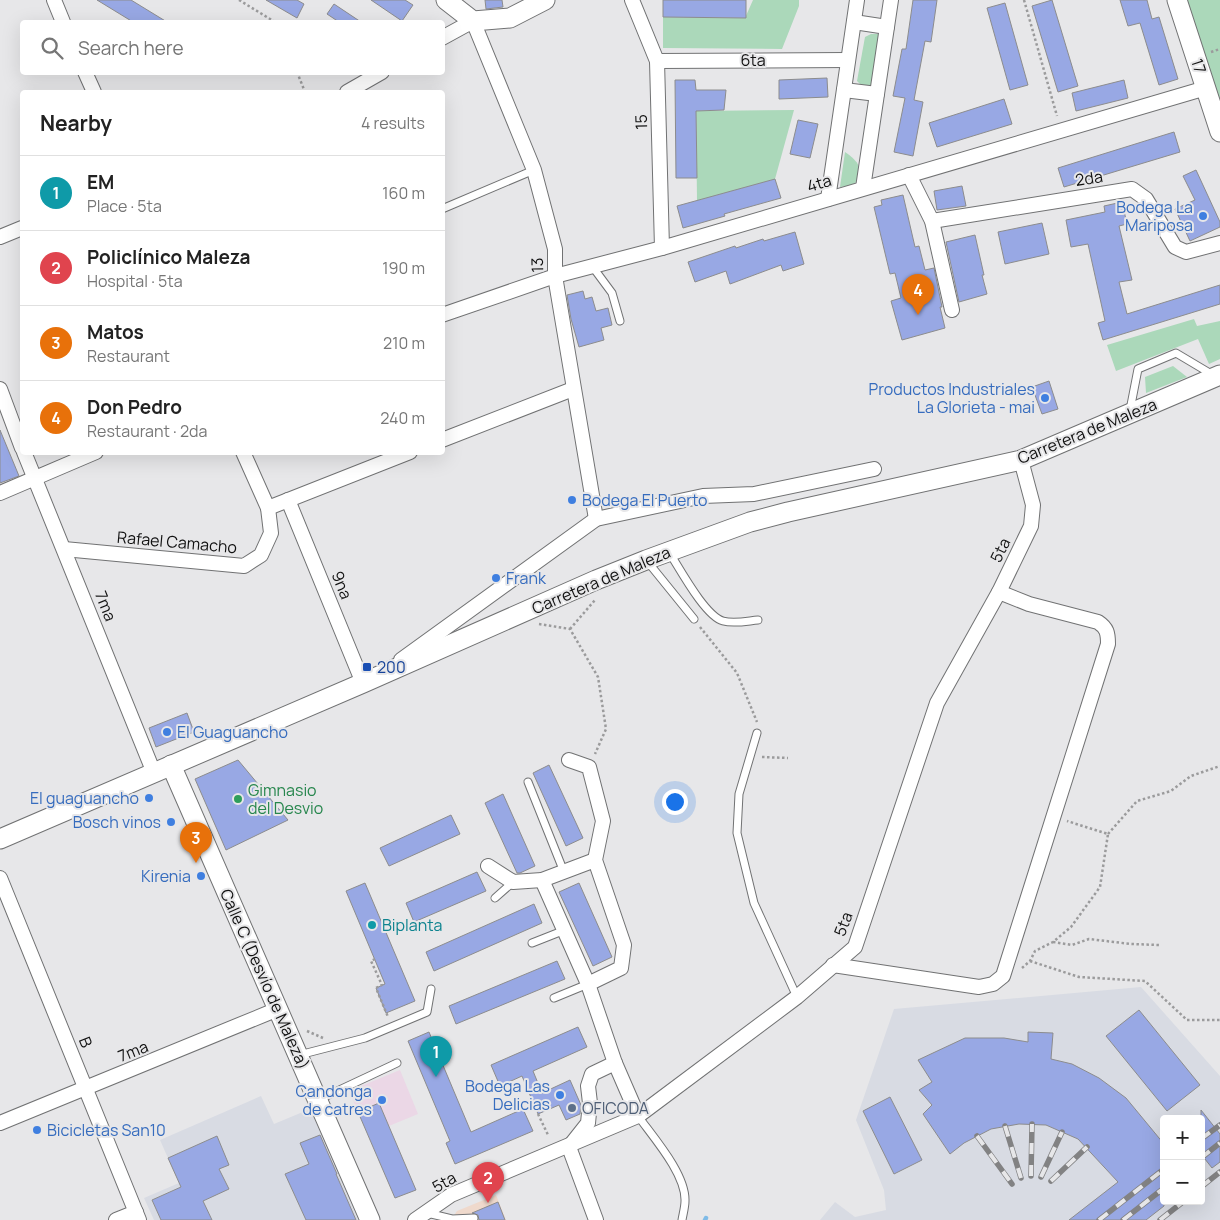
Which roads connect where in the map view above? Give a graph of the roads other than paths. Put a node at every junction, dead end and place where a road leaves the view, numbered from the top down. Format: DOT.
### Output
graph roads {
  1 [pos="54,0"];
  2 [pos="446,0"];
  3 [pos="545,0"];
  4 [pos="632,0"];
  5 [pos="857,0"];
  6 [pos="891,0"];
  7 [pos="1177,0"];
  8 [pos="62,20"];
  9 [pos="474,21"];
  10 [pos="854,22"];
  11 [pos="887,27"];
  12 [pos="445,36"];
  13 [pos="848,60"];
  14 [pos="657,61"];
  15 [pos="86,75"];
  16 [pos="377,75"];
  17 [pos="1206,88"];
  18 [pos="93,90"];
  19 [pos="350,90"];
  20 [pos="844,90"];
  21 [pos="877,94"];
  22 [pos="1220,132"];
  23 [pos="534,170"];
  24 [pos="909,175"];
  25 [pos="863,188"];
  26 [pos="828,199"];
  27 [pos="445,207"];
  28 [pos="932,221"];
  29 [pos="20,229"];
  30 [pos="0,237"];
  31 [pos="1220,243"];
  32 [pos="662,248"];
  33 [pos="592,266"];
  34 [pos="555,276"];
  35 [pos="952,310"];
  36 [pos="445,314"];
  37 [pos="620,321"];
  38 [pos="1218,376"];
  39 [pos="0,389"];
  40 [pos="573,389"];
  41 [pos="1129,414"];
  42 [pos="445,439"];
  43 [pos="20,443"];
  44 [pos="25,455"];
  45 [pos="89,455"];
  46 [pos="244,455"];
  47 [pos="402,455"];
  48 [pos="1021,460"];
  49 [pos="874,470"];
  50 [pos="34,478"];
  51 [pos="0,493"];
  52 [pos="288,500"];
  53 [pos="268,508"];
  54 [pos="596,519"];
  55 [pos="64,549"];
  56 [pos="668,552"];
  57 [pos="646,560"];
  58 [pos="999,592"];
  59 [pos="694,619"];
  60 [pos="758,620"];
  61 [pos="382,674"];
  62 [pos="363,683"];
  63 [pos="757,734"];
  64 [pos="569,760"];
  65 [pos="171,765"];
  66 [pos="154,773"];
  67 [pos="528,782"];
  68 [pos="0,839"];
  69 [pos="594,860"];
  70 [pos="488,866"];
  71 [pos="564,872"];
  72 [pos="0,878"];
  73 [pos="542,880"];
  74 [pos="513,882"];
  75 [pos="495,898"];
  76 [pos="565,930"];
  77 [pos="532,944"];
  78 [pos="833,965"];
  79 [pos="588,984"];
  80 [pos="431,989"];
  81 [pos="797,997"];
  82 [pos="554,998"];
  83 [pos="281,1015"];
  84 [pos="298,1055"];
  85 [pos="397,1063"];
  86 [pos="615,1063"];
  87 [pos="86,1089"];
  88 [pos="318,1100"];
  89 [pos="638,1116"];
  90 [pos="0,1123"];
  91 [pos="569,1147"];
  92 [pos="137,1216"];
  93 [pos="421,1216"];
  94 [pos="474,1218"];
  95 [pos="116,1220"];
  96 [pos="370,1220"];
  97 [pos="596,1220"];
  98 [pos="682,1220"];
  1 -- 8 [label="street"];
  2 -- 9 [label="main road"];
  3 -- 9 [label="main road"];
  4 -- 14 [label="street, 15"];
  5 -- 10 [label="street"];
  6 -- 11 [label="street"];
  7 -- 17 [label="main road, 17"];
  9 -- 12 [label="street"];
  9 -- 23 [label="street, 13"];
  10 -- 11 [label="street"];
  10 -- 13 [label="street"];
  11 -- 21 [label="street"];
  13 -- 14 [label="street, 6ta"];
  13 -- 20 [label="street"];
  14 -- 32 [label="street, 15"];
  15 -- 18 [label="street"];
  16 -- 19 [label="street"];
  17 -- 22 [label="main road, 17"];
  17 -- 24 [label="street, 4ta"];
  20 -- 21 [label="street"];
  20 -- 26 [label="street"];
  21 -- 25 [label="street"];
  23 -- 27 [label="lane"];
  23 -- 34 [label="street, 13"];
  24 -- 25 [label="street, 4ta"];
  24 -- 28 [label="street"];
  25 -- 26 [label="street, 4ta"];
  26 -- 32 [label="street, 4ta"];
  28 -- 31 [label="street, 2da"];
  28 -- 35 [label="street"];
  29 -- 30 [label="street"];
  32 -- 33 [label="street, 4ta"];
  33 -- 34 [label="street, 4ta"];
  33 -- 37 [label="lane"];
  34 -- 36 [label="street, 4ta"];
  34 -- 40 [label="street, 13"];
  38 -- 41 [label="main road, Carretera de Maleza"];
  38 -- 41 [label="lane"];
  39 -- 43 [label="street"];
  40 -- 42 [label="street"];
  40 -- 54 [label="street, 13"];
  41 -- 48 [label="main road, Carretera de Maleza"];
  44 -- 50 [label="street, 7ma"];
  45 -- 50 [label="street"];
  46 -- 53 [label="street"];
  47 -- 52 [label="street"];
  48 -- 56 [label="main road, Carretera de Maleza"];
  48 -- 58 [label="street, 5ta"];
  49 -- 54 [label="street"];
  50 -- 51 [label="street"];
  50 -- 55 [label="street, 7ma"];
  52 -- 53 [label="street"];
  52 -- 62 [label="street, 9na"];
  53 -- 55 [label="street, Rafael Camacho"];
  54 -- 61 [label="street"];
  55 -- 66 [label="street, 7ma"];
  56 -- 57 [label="main road, Carretera de Maleza"];
  56 -- 60 [label="lane"];
  57 -- 59 [label="lane"];
  57 -- 61 [label="main road, Carretera de Maleza"];
  58 -- 78 [label="street, 5ta"];
  58 -- 78 [label="street"];
  61 -- 62 [label="main road, Carretera de Maleza"];
  62 -- 65 [label="main road, Carretera de Maleza"];
  63 -- 81 [label="lane"];
  64 -- 69 [label="street"];
  65 -- 66 [label="main road, Carretera de Maleza"];
  65 -- 83 [label="main road, Calle C (Desvío de Maleza)"];
  66 -- 68 [label="main road, Carretera de Maleza"];
  67 -- 71 [label="lane"];
  69 -- 71 [label="street"];
  69 -- 79 [label="street"];
  70 -- 74 [label="street"];
  71 -- 73 [label="street"];
  72 -- 87 [label="street, B"];
  73 -- 74 [label="street"];
  73 -- 76 [label="street"];
  74 -- 75 [label="lane"];
  76 -- 77 [label="lane"];
  76 -- 79 [label="street"];
  78 -- 81 [label="street, 5ta"];
  79 -- 82 [label="lane"];
  79 -- 86 [label="street"];
  80 -- 84 [label="lane"];
  81 -- 89 [label="street, 5ta"];
  83 -- 84 [label="main road, Calle C (Desvío de Maleza)"];
  83 -- 87 [label="street, 7ma"];
  84 -- 88 [label="main road, Calle C (Desvío de Maleza)"];
  85 -- 88 [label="lane"];
  86 -- 89 [label="street"];
  86 -- 91 [label="street"];
  87 -- 90 [label="street, 7ma"];
  87 -- 92 [label="street, B"];
  88 -- 96 [label="main road, Calle C (Desvío de Maleza)"];
  89 -- 91 [label="street, 5ta"];
  89 -- 98 [label="lane"];
  91 -- 93 [label="street, 5ta"];
  91 -- 97 [label="street"];
  92 -- 95 [label="street"];
  93 -- 94 [label="lane"];
}
